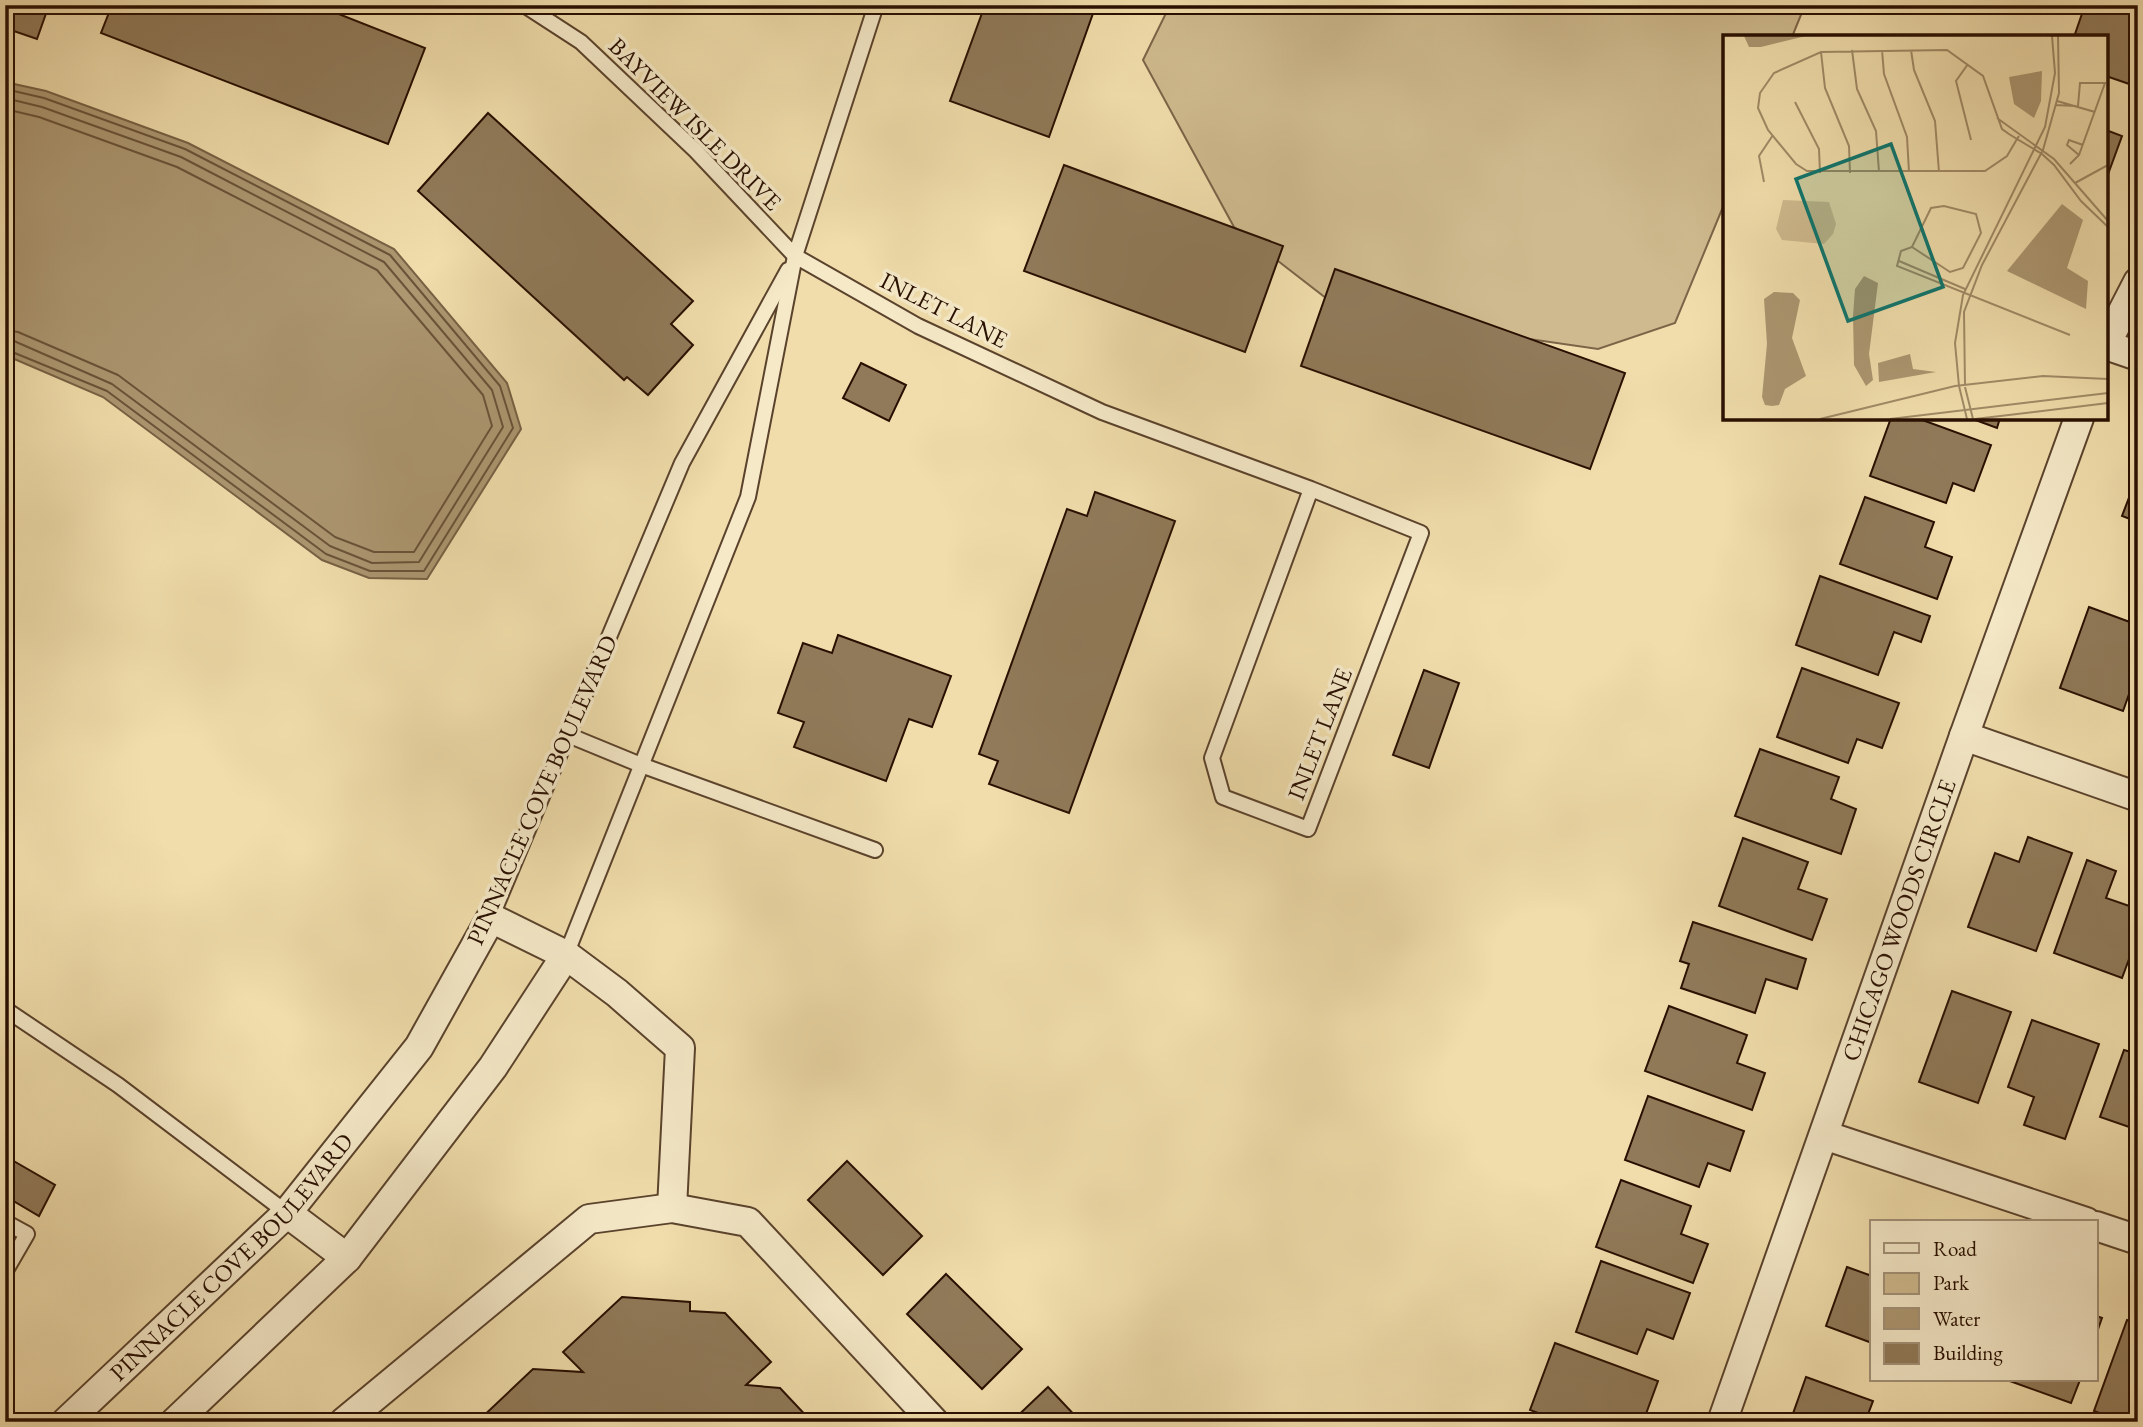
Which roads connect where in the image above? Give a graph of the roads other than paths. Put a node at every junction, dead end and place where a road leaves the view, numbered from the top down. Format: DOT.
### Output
graph roads {
  1 [pos="524,5"];
  2 [pos="876,5"];
  3 [pos="795,257"];
  4 [pos="2138,282"];
  5 [pos="2108,341"];
  6 [pos="2108,346"];
  7 [pos="2138,356"];
  8 [pos="2078,420"];
  9 [pos="1311,489"];
  10 [pos="568,735"];
  11 [pos="1964,736"];
  12 [pos="641,765"];
  13 [pos="2138,797"];
  14 [pos="875,850"];
  15 [pos="491,918"];
  16 [pos="566,955"];
  17 [pos="5,1009"];
  18 [pos="1824,1135"];
  19 [pos="672,1208"];
  20 [pos="287,1213"];
  21 [pos="2080,1220"];
  22 [pos="5,1222"];
  23 [pos="2098,1227"];
  24 [pos="2138,1240"];
  25 [pos="347,1258"];
  26 [pos="5,1272"];
  27 [pos="66,1422"];
  28 [pos="175,1422"];
  29 [pos="344,1422"];
  30 [pos="934,1422"];
  31 [pos="1722,1422"];
  1 -- 3 [label="lane, BAYVIEW ISLE DRIVE"];
  2 -- 3 [label="lane, PINNACLE COVE BOULEVARD"];
  3 -- 9 [label="lane, INLET LANE"];
  3 -- 10 [label="lane, PINNACLE COVE BOULEVARD"];
  3 -- 12 [label="lane, PINNACLE COVE BOULEVARD"];
  4 -- 5 [label="street"];
  6 -- 7 [label="street"];
  8 -- 11 [label="street, CHICAGO WOODS CIRCLE"];
  9 -- 9 [label="lane, INLET LANE"];
  10 -- 12 [label="lane"];
  10 -- 15 [label="lane, PINNACLE COVE BOULEVARD"];
  11 -- 13 [label="street"];
  11 -- 18 [label="street, CHICAGO WOODS CIRCLE"];
  12 -- 14 [label="lane"];
  12 -- 16 [label="lane, PINNACLE COVE BOULEVARD"];
  15 -- 16 [label="street"];
  15 -- 20 [label="street, PINNACLE COVE BOULEVARD"];
  16 -- 19 [label="street"];
  16 -- 25 [label="street, PINNACLE COVE BOULEVARD"];
  17 -- 20 [label="lane"];
  18 -- 21 [label="street"];
  18 -- 31 [label="street, CHICAGO WOODS CIRCLE"];
  19 -- 29 [label="street"];
  19 -- 30 [label="street"];
  20 -- 25 [label="street"];
  20 -- 27 [label="street, PINNACLE COVE BOULEVARD"];
  22 -- 26 [label="lane"];
  23 -- 24 [label="street"];
  25 -- 28 [label="street, PINNACLE COVE BOULEVARD"];
}
